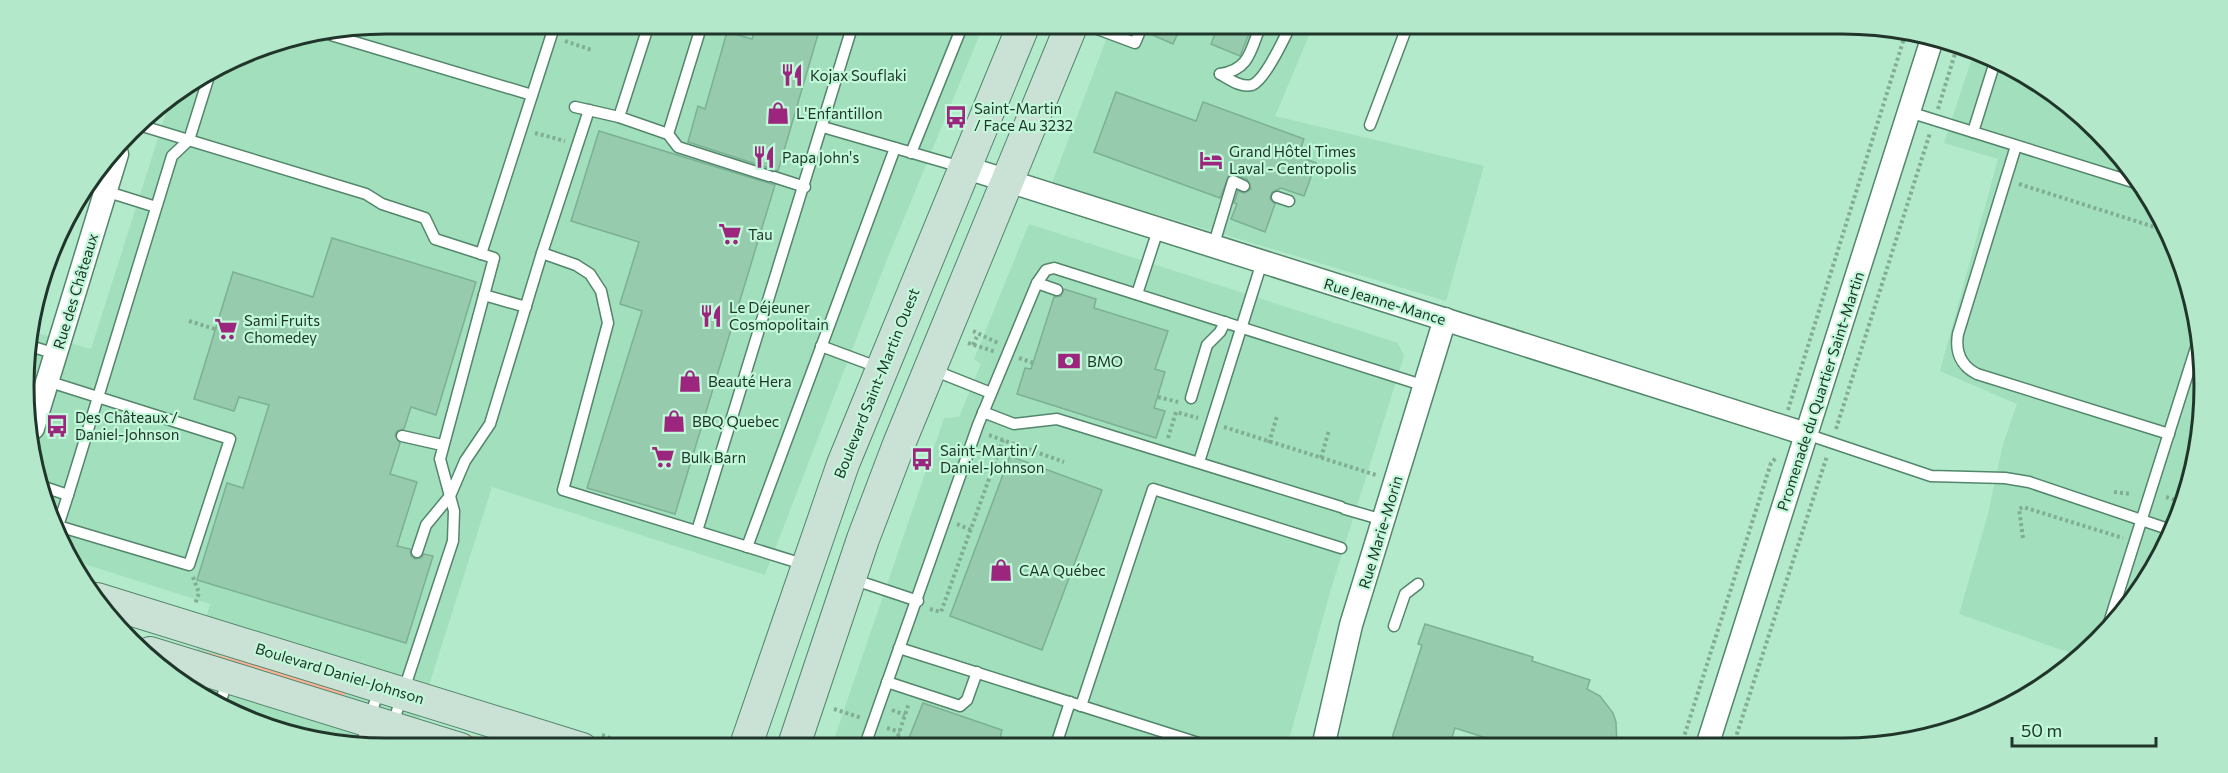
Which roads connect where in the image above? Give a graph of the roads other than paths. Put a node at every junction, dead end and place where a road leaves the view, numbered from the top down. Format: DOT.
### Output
graph roads {
  1 [pos="552,34"];
  2 [pos="646,34"];
  3 [pos="699,34"];
  4 [pos="850,34"];
  5 [pos="959,34"];
  6 [pos="1020,34"];
  7 [pos="1068,34"];
  8 [pos="1111,34"];
  9 [pos="1139,34"];
  10 [pos="1257,34"];
  11 [pos="1286,34"];
  12 [pos="1404,34"];
  13 [pos="341,38"];
  14 [pos="1930,45"];
  15 [pos="1993,69"];
  16 [pos="206,84"];
  17 [pos="532,95"];
  18 [pos="575,107"];
  19 [pos="589,110"];
  20 [pos="1909,112"];
  21 [pos="619,117"];
  22 [pos="1370,125"];
  23 [pos="148,128"];
  24 [pos="823,128"];
  25 [pos="1973,132"];
  26 [pos="668,134"];
  27 [pos="189,140"];
  28 [pos="2016,146"];
  29 [pos="895,148"];
  30 [pos="911,153"];
  31 [pos="114,164"];
  32 [pos="964,167"];
  33 [pos="2127,180"];
  34 [pos="1006,181"];
  35 [pos="1244,186"];
  36 [pos="805,187"];
  37 [pos="105,191"];
  38 [pos="1277,197"];
  39 [pos="1289,201"];
  40 [pos="156,207"];
  41 [pos="1158,230"];
  42 [pos="1212,247"];
  43 [pos="542,253"];
  44 [pos="481,254"];
  45 [pos="1262,262"];
  46 [pos="1037,283"];
  47 [pos="1057,290"];
  48 [pos="1137,294"];
  49 [pos="484,295"];
  50 [pos="526,307"];
  51 [pos="1445,320"];
  52 [pos="1224,322"];
  53 [pos="1242,328"];
  54 [pos="821,346"];
  55 [pos="37,348"];
  56 [pos="56,354"];
  57 [pos="2192,359"];
  58 [pos="880,369"];
  59 [pos="929,369"];
  60 [pos="47,381"];
  61 [pos="1425,386"];
  62 [pos="991,393"];
  63 [pos="98,398"];
  64 [pos="1191,398"];
  65 [pos="983,412"];
  66 [pos="36,418"];
  67 [pos="1806,434"];
  68 [pos="2169,434"];
  69 [pos="402,436"];
  70 [pos="442,446"];
  71 [pos="1199,462"];
  72 [pos="49,489"];
  73 [pos="69,495"];
  74 [pos="450,496"];
  75 [pos="60,519"];
  76 [pos="1383,520"];
  77 [pos="2142,520"];
  78 [pos="64,528"];
  79 [pos="2164,528"];
  80 [pos="697,531"];
  81 [pos="747,547"];
  82 [pos="1341,548"];
  83 [pos="417,552"];
  84 [pos="808,565"];
  85 [pos="850,578"];
  86 [pos="1418,585"];
  87 [pos="918,601"];
  88 [pos="108,602"];
  89 [pos="2113,611"];
  90 [pos="1394,626"];
  91 [pos="900,648"];
  92 [pos="166,661"];
  93 [pos="977,672"];
  94 [pos="887,682"];
  95 [pos="391,689"];
  96 [pos="224,690"];
  97 [pos="1070,702"];
  98 [pos="1081,706"];
  99 [pos="374,731"];
  100 [pos="407,738"];
  101 [pos="547,738"];
  102 [pos="748,738"];
  103 [pos="796,738"];
  104 [pos="867,738"];
  105 [pos="1052,738"];
  106 [pos="1182,738"];
  107 [pos="1325,738"];
  108 [pos="1710,738"];
  1 -- 17 [label="lane"];
  2 -- 21 [label="lane"];
  3 -- 26 [label="lane"];
  4 -- 24 [label="lane"];
  5 -- 30 [label="lane"];
  6 -- 32 [label="main road, Boulevard Saint-Martin Ouest"];
  7 -- 34 [label="main road"];
  8 -- 9 [label="lane"];
  10 -- 11 [label="lane"];
  12 -- 22 [label="lane"];
  13 -- 17 [label="lane"];
  14 -- 20 [label="street, Promenade du Quartier Saint-Martin"];
  15 -- 25 [label="lane"];
  16 -- 27 [label="lane"];
  17 -- 44 [label="lane"];
  18 -- 19 [label="lane"];
  19 -- 21 [label="lane"];
  19 -- 43 [label="lane"];
  20 -- 25 [label="lane"];
  20 -- 67 [label="street, Promenade du Quartier Saint-Martin"];
  21 -- 26 [label="lane"];
  23 -- 27 [label="lane"];
  24 -- 29 [label="lane"];
  24 -- 36 [label="lane"];
  25 -- 28 [label="lane"];
  26 -- 36 [label="lane"];
  27 -- 40 [label="lane"];
  27 -- 44 [label="lane"];
  28 -- 33 [label="lane"];
  28 -- 68 [label="lane"];
  29 -- 30 [label="lane"];
  29 -- 54 [label="lane"];
  30 -- 32 [label="lane"];
  31 -- 37 [label="street, Rue des Châteaux"];
  32 -- 34 [label="street, Rue Jeanne-Mance"];
  32 -- 58 [label="main road, Boulevard Saint-Martin Ouest"];
  34 -- 41 [label="street, Rue Jeanne-Mance"];
  34 -- 59 [label="main road"];
  35 -- 42 [label="lane"];
  36 -- 80 [label="lane"];
  37 -- 40 [label="lane"];
  37 -- 56 [label="street, Rue des Châteaux"];
  38 -- 39 [label="lane"];
  40 -- 63 [label="lane"];
  41 -- 42 [label="street, Rue Jeanne-Mance"];
  41 -- 48 [label="lane"];
  42 -- 45 [label="street, Rue Jeanne-Mance"];
  43 -- 50 [label="lane"];
  43 -- 80 [label="lane"];
  44 -- 49 [label="lane"];
  45 -- 51 [label="street, Rue Jeanne-Mance"];
  45 -- 53 [label="lane"];
  46 -- 47 [label="lane"];
  46 -- 48 [label="lane"];
  46 -- 62 [label="lane"];
  48 -- 52 [label="lane"];
  49 -- 50 [label="lane"];
  49 -- 70 [label="lane"];
  50 -- 74 [label="lane"];
  51 -- 61 [label="street, Rue Marie-Morin"];
  51 -- 67 [label="street, Rue Jeanne-Mance"];
  52 -- 53 [label="lane"];
  52 -- 64 [label="lane"];
  53 -- 61 [label="lane"];
  53 -- 71 [label="lane"];
  54 -- 58 [label="lane"];
  54 -- 81 [label="lane"];
  55 -- 56 [label="lane"];
  56 -- 60 [label="street, Rue des Châteaux"];
  57 -- 68 [label="lane"];
  58 -- 84 [label="main road, Boulevard Saint-Martin Ouest"];
  59 -- 62 [label="lane"];
  59 -- 85 [label="main road"];
  60 -- 63 [label="lane"];
  60 -- 66 [label="street, Rue des Châteaux"];
  61 -- 76 [label="street, Rue Marie-Morin"];
  62 -- 65 [label="lane"];
  63 -- 73 [label="lane"];
  63 -- 78 [label="lane"];
  65 -- 71 [label="lane"];
  65 -- 87 [label="lane"];
  67 -- 77 [label="lane"];
  67 -- 108 [label="street, Promenade du Quartier Saint-Martin"];
  68 -- 77 [label="lane"];
  69 -- 70 [label="lane"];
  70 -- 74 [label="lane"];
  71 -- 76 [label="lane"];
  72 -- 73 [label="lane"];
  73 -- 75 [label="lane"];
  74 -- 83 [label="lane"];
  74 -- 95 [label="lane"];
  76 -- 107 [label="street, Rue Marie-Morin"];
  77 -- 79 [label="lane"];
  77 -- 89 [label="lane"];
  80 -- 81 [label="lane"];
  81 -- 84 [label="lane"];
  82 -- 98 [label="lane"];
  84 -- 102 [label="main road, Boulevard Saint-Martin Ouest"];
  85 -- 87 [label="lane"];
  85 -- 103 [label="main road"];
  86 -- 90 [label="lane"];
  87 -- 91 [label="lane"];
  88 -- 95 [label="main road, Boulevard Daniel-Johnson"];
  91 -- 93 [label="lane"];
  91 -- 94 [label="lane"];
  92 -- 96 [label="main road"];
  93 -- 94 [label="lane"];
  93 -- 97 [label="lane"];
  94 -- 104 [label="lane"];
  95 -- 99 [label="lane"];
  95 -- 99 [label="lane"];
  95 -- 101 [label="main road, Boulevard Daniel-Johnson"];
  96 -- 99 [label="main road"];
  97 -- 98 [label="lane"];
  97 -- 105 [label="lane"];
  98 -- 106 [label="lane"];
  99 -- 100 [label="main road"];
}
